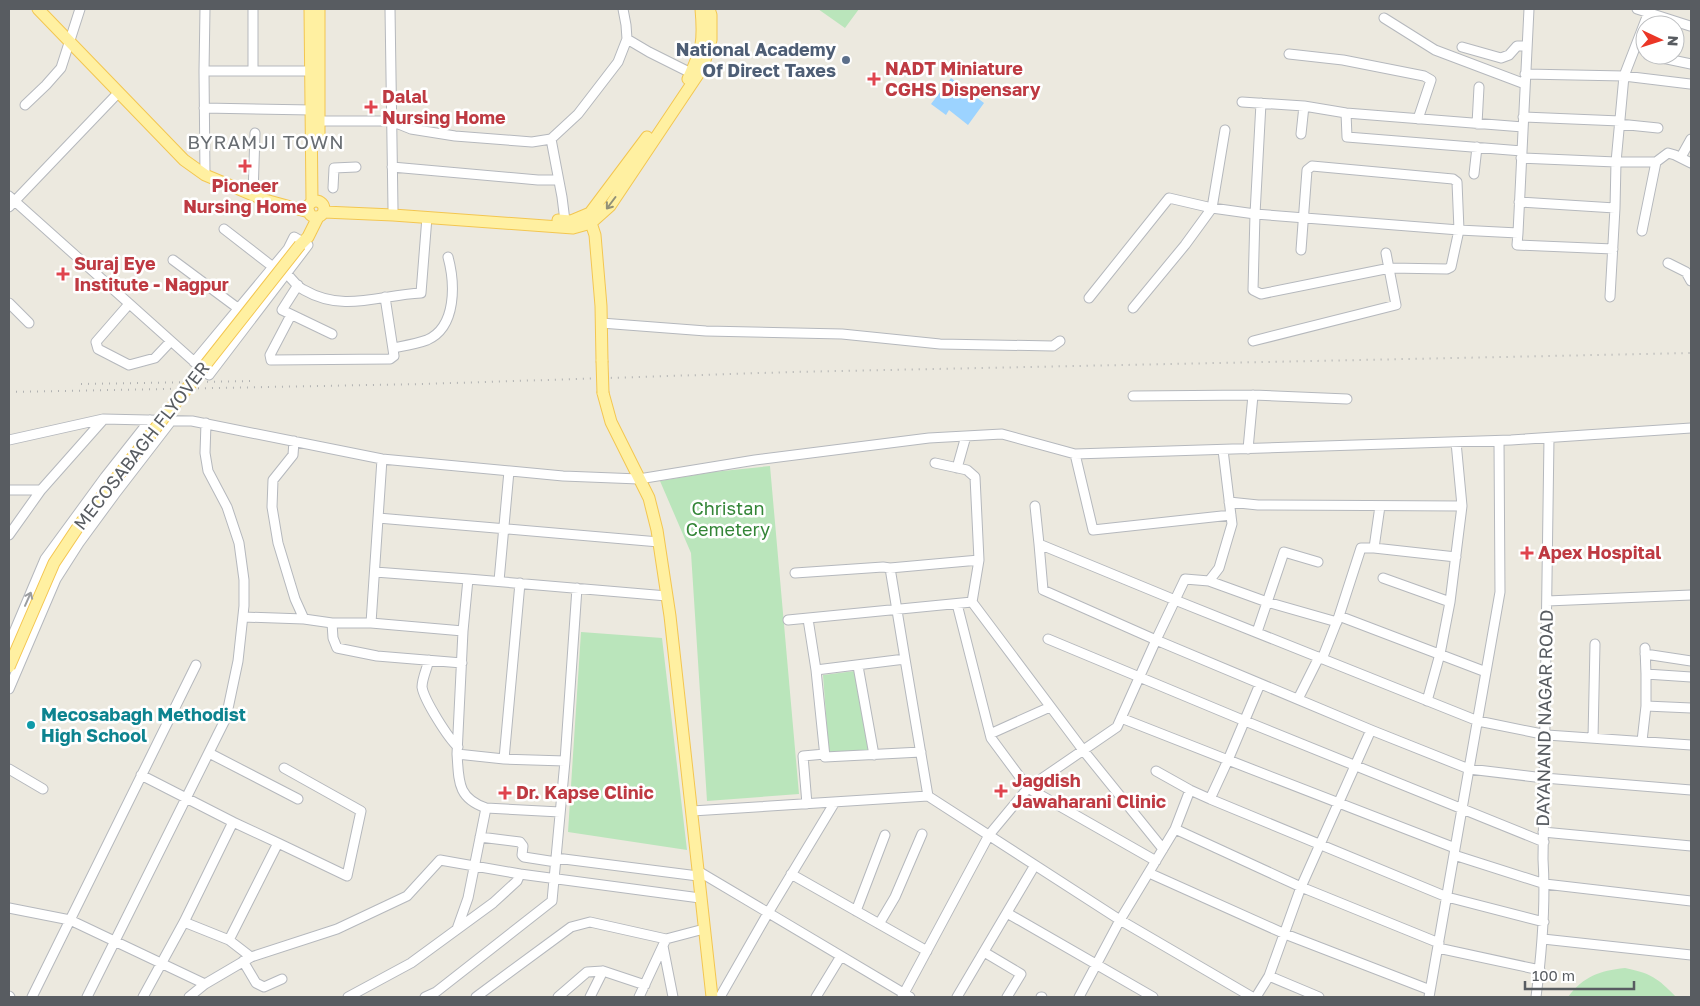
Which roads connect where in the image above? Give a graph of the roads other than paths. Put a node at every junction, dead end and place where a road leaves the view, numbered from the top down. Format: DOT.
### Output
graph roads {
  1 [pos="38,9"];
  2 [pos="80,9"];
  3 [pos="205,9"];
  4 [pos="253,9"];
  5 [pos="310,9"];
  6 [pos="319,9"];
  7 [pos="390,9"];
  8 [pos="623,9"];
  9 [pos="701,9"];
  10 [pos="709,9"];
  11 [pos="1529,9"];
  12 [pos="1637,9"];
  13 [pos="1650,11"];
  14 [pos="1384,18"];
  15 [pos="1690,26"];
  16 [pos="711,27"];
  17 [pos="627,38"];
  18 [pos="69,41"];
  19 [pos="1527,46"];
  20 [pos="1462,47"];
  21 [pos="1633,52"];
  22 [pos="1289,54"];
  23 [pos="204,71"];
  24 [pos="252,71"];
  25 [pos="310,71"];
  26 [pos="691,73"];
  27 [pos="1526,74"];
  28 [pos="1624,76"];
  29 [pos="1525,84"];
  30 [pos="1690,84"];
  31 [pos="1480,86"];
  32 [pos="119,92"];
  33 [pos="1242,102"];
  34 [pos="1261,103"];
  35 [pos="25,105"];
  36 [pos="1304,106"];
  37 [pos="204,108"];
  38 [pos="1346,113"];
  39 [pos="315,117"];
  40 [pos="1523,117"];
  41 [pos="1418,119"];
  42 [pos="391,121"];
  43 [pos="1620,123"];
  44 [pos="1477,124"];
  45 [pos="1523,127"];
  46 [pos="1658,128"];
  47 [pos="1225,130"];
  48 [pos="255,133"];
  49 [pos="1301,134"];
  50 [pos="551,139"];
  51 [pos="1691,139"];
  52 [pos="1477,147"];
  53 [pos="1522,154"];
  54 [pos="1681,157"];
  55 [pos="1616,162"];
  56 [pos="1656,162"];
  57 [pos="1691,163"];
  58 [pos="356,167"];
  59 [pos="392,167"];
  60 [pos="1474,174"];
  61 [pos="205,175"];
  62 [pos="558,180"];
  63 [pos="333,188"];
  64 [pos="253,195"];
  65 [pos="11,202"];
  66 [pos="1519,202"];
  67 [pos="1212,208"];
  68 [pos="1616,208"];
  69 [pos="316,209"];
  70 [pos="393,209"];
  71 [pos="1255,214"];
  72 [pos="1304,216"];
  73 [pos="427,217"];
  74 [pos="588,219"];
  75 [pos="565,221"];
  76 [pos="224,230"];
  77 [pos="1459,230"];
  78 [pos="1642,231"];
  79 [pos="1518,233"];
  80 [pos="301,243"];
  81 [pos="1613,249"];
  82 [pos="1301,250"];
  83 [pos="1386,253"];
  84 [pos="448,257"];
  85 [pos="172,260"];
  86 [pos="1668,263"];
  87 [pos="273,267"];
  88 [pos="1390,268"];
  89 [pos="287,274"];
  90 [pos="1691,281"];
  91 [pos="298,285"];
  92 [pos="385,297"];
  93 [pos="1610,297"];
  94 [pos="1089,298"];
  95 [pos="9,303"];
  96 [pos="129,304"];
  97 [pos="1133,308"];
  98 [pos="239,310"];
  99 [pos="291,315"];
  100 [pos="29,323"];
  101 [pos="602,324"];
  102 [pos="332,334"];
  103 [pos="1060,341"];
  104 [pos="1253,341"];
  105 [pos="171,342"];
  106 [pos="392,348"];
  107 [pos="194,362"];
  108 [pos="1253,395"];
  109 [pos="1133,396"];
  110 [pos="1347,399"];
  111 [pos="103,420"];
  112 [pos="150,420"];
  113 [pos="172,420"];
  114 [pos="206,423"];
  115 [pos="1691,428"];
  116 [pos="966,436"];
  117 [pos="1549,438"];
  118 [pos="9,440"];
  119 [pos="294,441"];
  120 [pos="1499,441"];
  121 [pos="1456,442"];
  122 [pos="1248,449"];
  123 [pos="1223,450"];
  124 [pos="1075,454"];
  125 [pos="382,460"];
  126 [pos="935,463"];
  127 [pos="957,468"];
  128 [pos="509,471"];
  129 [pos="639,478"];
  130 [pos="9,490"];
  131 [pos="41,490"];
  132 [pos="1229,502"];
  133 [pos="1034,506"];
  134 [pos="1380,506"];
  135 [pos="1462,506"];
  136 [pos="1231,515"];
  137 [pos="378,518"];
  138 [pos="503,528"];
  139 [pos="9,534"];
  140 [pos="659,542"];
  141 [pos="1039,544"];
  142 [pos="1374,548"];
  143 [pos="1456,556"];
  144 [pos="979,560"];
  145 [pos="1318,562"];
  146 [pos="890,568"];
  147 [pos="375,572"];
  148 [pos="795,573"];
  149 [pos="1383,578"];
  150 [pos="468,579"];
  151 [pos="1209,580"];
  152 [pos="499,581"];
  153 [pos="520,583"];
  154 [pos="577,588"];
  155 [pos="1691,595"];
  156 [pos="667,596"];
  157 [pos="1175,600"];
  158 [pos="1547,601"];
  159 [pos="972,602"];
  160 [pos="1268,602"];
  161 [pos="1450,602"];
  162 [pos="957,604"];
  163 [pos="897,611"];
  164 [pos="242,617"];
  165 [pos="304,619"];
  166 [pos="808,619"];
  167 [pos="1338,619"];
  168 [pos="788,620"];
  169 [pos="332,623"];
  170 [pos="372,623"];
  171 [pos="463,631"];
  172 [pos="1257,632"];
  173 [pos="1048,639"];
  174 [pos="1156,640"];
  175 [pos="9,644"];
  176 [pos="1595,644"];
  177 [pos="1440,654"];
  178 [pos="1320,658"];
  179 [pos="905,659"];
  180 [pos="429,660"];
  181 [pos="1691,661"];
  182 [pos="462,663"];
  183 [pos="196,665"];
  184 [pos="858,666"];
  185 [pos="9,667"];
  186 [pos="816,670"];
  187 [pos="1486,672"];
  188 [pos="1646,674"];
  189 [pos="1691,677"];
  190 [pos="1139,678"];
  191 [pos="1260,684"];
  192 [pos="9,689"];
  193 [pos="1298,699"];
  194 [pos="1427,701"];
  195 [pos="1646,706"];
  196 [pos="1050,708"];
  197 [pos="1691,708"];
  198 [pos="1121,718"];
  199 [pos="1245,721"];
  200 [pos="1478,721"];
  201 [pos="1371,730"];
  202 [pos="990,734"];
  203 [pos="1545,734"];
  204 [pos="1593,738"];
  205 [pos="1642,741"];
  206 [pos="1691,745"];
  207 [pos="1083,750"];
  208 [pos="458,751"];
  209 [pos="921,752"];
  210 [pos="209,753"];
  211 [pos="825,754"];
  212 [pos="874,755"];
  213 [pos="504,759"];
  214 [pos="1228,760"];
  215 [pos="565,761"];
  216 [pos="1356,766"];
  217 [pos="284,768"];
  218 [pos="9,769"];
  219 [pos="1469,769"];
  220 [pos="1156,771"];
  221 [pos="140,775"];
  222 [pos="1544,778"];
  223 [pos="1028,788"];
  224 [pos="43,789"];
  225 [pos="1190,790"];
  226 [pos="1691,790"];
  227 [pos="928,796"];
  228 [pos="298,798"];
  229 [pos="186,799"];
  230 [pos="1210,799"];
  231 [pos="835,802"];
  232 [pos="807,804"];
  233 [pos="1338,804"];
  234 [pos="486,808"];
  235 [pos="1461,808"];
  236 [pos="692,811"];
  237 [pos="560,812"];
  238 [pos="233,822"];
  239 [pos="1176,829"];
  240 [pos="922,834"];
  241 [pos="885,835"];
  242 [pos="989,835"];
  243 [pos="480,837"];
  244 [pos="1543,837"];
  245 [pos="1321,843"];
  246 [pos="278,844"];
  247 [pos="1691,846"];
  248 [pos="1163,850"];
  249 [pos="1455,852"];
  250 [pos="556,860"];
  251 [pos="1156,861"];
  252 [pos="1035,865"];
  253 [pos="474,866"];
  254 [pos="1149,873"];
  255 [pos="520,874"];
  256 [pos="698,874"];
  257 [pos="791,874"];
  258 [pos="554,878"];
  259 [pos="1545,884"];
  260 [pos="1301,887"];
  261 [pos="1447,897"];
  262 [pos="700,898"];
  263 [pos="1691,901"];
  264 [pos="9,908"];
  265 [pos="856,911"];
  266 [pos="768,913"];
  267 [pos="1007,913"];
  268 [pos="70,920"];
  269 [pos="1120,920"];
  270 [pos="184,922"];
  271 [pos="1544,922"];
  272 [pos="879,924"];
  273 [pos="457,929"];
  274 [pos="704,929"];
  275 [pos="1285,934"];
  276 [pos="1543,939"];
  277 [pos="229,940"];
  278 [pos="115,942"];
  279 [pos="665,942"];
  280 [pos="1438,945"];
  281 [pos="927,950"];
  282 [pos="984,952"];
  283 [pos="1691,955"];
  284 [pos="840,956"];
  285 [pos="247,959"];
  286 [pos="162,964"];
  287 [pos="1096,965"];
  288 [pos="1540,970"];
  289 [pos="603,971"];
  290 [pos="1269,976"];
  291 [pos="282,979"];
  292 [pos="205,984"];
  293 [pos="645,985"];
  294 [pos="1430,994"];
  295 [pos="905,996"];
  296 [pos="32,997"];
  297 [pos="87,997"];
  298 [pos="143,997"];
  299 [pos="189,997"];
  300 [pos="348,997"];
  301 [pos="425,997"];
  302 [pos="476,997"];
  303 [pos="558,997"];
  304 [pos="590,997"];
  305 [pos="639,997"];
  306 [pos="672,997"];
  307 [pos="712,997"];
  308 [pos="720,997"];
  309 [pos="816,997"];
  310 [pos="957,997"];
  311 [pos="1007,997"];
  312 [pos="1079,997"];
  313 [pos="1153,997"];
  314 [pos="1254,997"];
  315 [pos="1319,997"];
  316 [pos="1536,997"];
  1 -- 18 [label="main road"];
  2 -- 18 [label="street"];
  3 -- 23 [label="street"];
  4 -- 24 [label="street"];
  5 -- 25 [label="main road"];
  6 -- 39 [label="main road"];
  7 -- 42 [label="street"];
  8 -- 17 [label="street"];
  9 -- 16 [label="main road"];
  10 -- 16 [label="main road"];
  11 -- 19 [label="street"];
  12 -- 13 [label="street"];
  13 -- 15 [label="street"];
  13 -- 21 [label="street"];
  14 -- 29 [label="street"];
  16 -- 26 [label="main road"];
  16 -- 74 [label="main road, one-way"];
  17 -- 26 [label="street"];
  17 -- 50 [label="street"];
  18 -- 32 [label="main road"];
  18 -- 35 [label="street"];
  19 -- 20 [label="street"];
  19 -- 27 [label="street"];
  21 -- 28 [label="street"];
  22 -- 41 [label="street"];
  23 -- 24 [label="street"];
  23 -- 37 [label="street"];
  24 -- 25 [label="street"];
  25 -- 39 [label="main road"];
  26 -- 74 [label="main road"];
  27 -- 28 [label="street"];
  27 -- 29 [label="street"];
  28 -- 30 [label="street"];
  28 -- 43 [label="street"];
  29 -- 40 [label="street"];
  31 -- 44 [label="street"];
  32 -- 61 [label="main road"];
  32 -- 65 [label="street"];
  33 -- 34 [label="street"];
  34 -- 36 [label="street"];
  34 -- 71 [label="street"];
  36 -- 38 [label="street"];
  36 -- 49 [label="street"];
  37 -- 39 [label="street"];
  37 -- 61 [label="street"];
  38 -- 41 [label="street"];
  38 -- 52 [label="street"];
  39 -- 42 [label="street"];
  39 -- 69 [label="main road"];
  40 -- 43 [label="street"];
  40 -- 45 [label="street"];
  41 -- 44 [label="street"];
  42 -- 50 [label="street"];
  42 -- 59 [label="street"];
  43 -- 46 [label="street"];
  43 -- 55 [label="street"];
  44 -- 45 [label="street"];
  45 -- 53 [label="street"];
  47 -- 67 [label="street"];
  48 -- 64 [label="street"];
  50 -- 62 [label="street"];
  51 -- 54 [label="street"];
  52 -- 53 [label="street"];
  52 -- 60 [label="street"];
  53 -- 55 [label="street"];
  53 -- 66 [label="street"];
  54 -- 56 [label="street"];
  54 -- 57 [label="street"];
  55 -- 56 [label="street"];
  55 -- 68 [label="street"];
  56 -- 78 [label="street"];
  58 -- 63 [label="street"];
  59 -- 62 [label="street"];
  59 -- 70 [label="street"];
  61 -- 64 [label="main road"];
  62 -- 75 [label="street"];
  64 -- 69 [label="main road"];
  65 -- 96 [label="street"];
  66 -- 68 [label="street"];
  66 -- 79 [label="street"];
  67 -- 71 [label="street"];
  67 -- 94 [label="street"];
  67 -- 97 [label="street"];
  68 -- 81 [label="street"];
  69 -- 70 [label="main road"];
  69 -- 73 [label="main road"];
  69 -- 80 [label="main road, MECOSABAGH FLYOVER"];
  70 -- 75 [label="main road"];
  71 -- 72 [label="street"];
  71 -- 88 [label="street"];
  72 -- 77 [label="street"];
  72 -- 77 [label="street"];
  72 -- 82 [label="street"];
  73 -- 74 [label="main road"];
  73 -- 92 [label="street"];
  74 -- 75 [label="main road"];
  74 -- 101 [label="main road"];
  76 -- 87 [label="street"];
  77 -- 79 [label="street"];
  77 -- 88 [label="street"];
  79 -- 81 [label="street"];
  80 -- 87 [label="street"];
  80 -- 89 [label="street"];
  80 -- 185 [label="main road, MECOSABAGH FLYOVER, bridge"];
  81 -- 93 [label="street"];
  83 -- 88 [label="street"];
  84 -- 106 [label="street"];
  85 -- 98 [label="street"];
  86 -- 90 [label="street"];
  87 -- 98 [label="street"];
  88 -- 104 [label="street"];
  89 -- 91 [label="street"];
  89 -- 107 [label="street"];
  91 -- 92 [label="street"];
  91 -- 99 [label="street"];
  92 -- 106 [label="street"];
  95 -- 100 [label="street"];
  96 -- 105 [label="street"];
  96 -- 105 [label="street"];
  98 -- 107 [label="street"];
  99 -- 102 [label="street"];
  99 -- 106 [label="street"];
  101 -- 103 [label="street"];
  101 -- 129 [label="main road, bridge"];
  105 -- 107 [label="street"];
  108 -- 109 [label="street"];
  108 -- 110 [label="street"];
  108 -- 122 [label="street"];
  111 -- 112 [label="street"];
  111 -- 118 [label="street"];
  111 -- 131 [label="street"];
  112 -- 113 [label="street"];
  175 -- 112 [label="street, one-way"];
  113 -- 114 [label="street"];
  113 -- 192 [label="street"];
  114 -- 119 [label="street"];
  114 -- 164 [label="street"];
  115 -- 117 [label="street"];
  116 -- 124 [label="street"];
  116 -- 127 [label="street"];
  116 -- 129 [label="street"];
  117 -- 120 [label="street"];
  117 -- 158 [label="street, DAYANAND NAGAR ROAD"];
  119 -- 125 [label="street"];
  119 -- 165 [label="street"];
  120 -- 121 [label="street"];
  120 -- 187 [label="street"];
  121 -- 122 [label="street"];
  121 -- 135 [label="street"];
  122 -- 123 [label="street"];
  123 -- 124 [label="street"];
  123 -- 132 [label="street"];
  124 -- 136 [label="street"];
  125 -- 128 [label="street"];
  125 -- 137 [label="street"];
  126 -- 127 [label="street"];
  127 -- 144 [label="street"];
  128 -- 129 [label="street"];
  128 -- 138 [label="street"];
  129 -- 140 [label="main road"];
  130 -- 131 [label="street"];
  131 -- 139 [label="street"];
  132 -- 134 [label="street"];
  132 -- 136 [label="street"];
  133 -- 141 [label="street"];
  134 -- 135 [label="street"];
  134 -- 142 [label="street"];
  135 -- 143 [label="street"];
  136 -- 151 [label="street"];
  137 -- 138 [label="street"];
  137 -- 147 [label="street"];
  138 -- 140 [label="street"];
  138 -- 152 [label="street"];
  140 -- 156 [label="main road"];
  141 -- 157 [label="street"];
  141 -- 174 [label="street"];
  142 -- 143 [label="street"];
  142 -- 167 [label="street"];
  143 -- 161 [label="street"];
  144 -- 146 [label="street"];
  144 -- 159 [label="street"];
  145 -- 160 [label="street"];
  146 -- 148 [label="street"];
  146 -- 163 [label="street"];
  147 -- 150 [label="street"];
  147 -- 170 [label="street"];
  149 -- 161 [label="street"];
  150 -- 152 [label="street"];
  150 -- 171 [label="street"];
  151 -- 157 [label="street"];
  151 -- 160 [label="street"];
  152 -- 153 [label="street"];
  153 -- 154 [label="street"];
  153 -- 213 [label="street"];
  154 -- 156 [label="street"];
  154 -- 215 [label="street"];
  155 -- 158 [label="street"];
  156 -- 236 [label="main road"];
  157 -- 172 [label="street"];
  157 -- 174 [label="street"];
  158 -- 203 [label="street, DAYANAND NAGAR ROAD"];
  159 -- 162 [label="street"];
  159 -- 196 [label="street"];
  160 -- 167 [label="street"];
  160 -- 172 [label="street"];
  161 -- 177 [label="street"];
  162 -- 163 [label="street"];
  162 -- 202 [label="street"];
  163 -- 166 [label="street"];
  163 -- 179 [label="street"];
  164 -- 165 [label="street"];
  164 -- 210 [label="street"];
  165 -- 169 [label="street"];
  166 -- 168 [label="street"];
  166 -- 186 [label="street"];
  167 -- 177 [label="street"];
  167 -- 178 [label="street"];
  169 -- 170 [label="street"];
  169 -- 180 [label="street"];
  170 -- 171 [label="street"];
  171 -- 182 [label="street"];
  172 -- 178 [label="street"];
  173 -- 190 [label="street"];
  174 -- 190 [label="street"];
  174 -- 191 [label="street"];
  176 -- 204 [label="street"];
  177 -- 187 [label="street"];
  177 -- 194 [label="street"];
  178 -- 193 [label="street"];
  178 -- 194 [label="street"];
  179 -- 184 [label="street"];
  179 -- 209 [label="street"];
  180 -- 182 [label="street"];
  180 -- 208 [label="street"];
  181 -- 188 [label="street"];
  182 -- 208 [label="street"];
  183 -- 221 [label="street"];
  184 -- 186 [label="street"];
  184 -- 212 [label="street"];
  186 -- 211 [label="street"];
  187 -- 200 [label="street"];
  188 -- 189 [label="street"];
  188 -- 195 [label="street"];
  190 -- 198 [label="street"];
  190 -- 199 [label="street"];
  191 -- 193 [label="street"];
  191 -- 199 [label="street"];
  193 -- 201 [label="street"];
  194 -- 200 [label="street"];
  195 -- 197 [label="street"];
  195 -- 205 [label="street"];
  196 -- 202 [label="street"];
  196 -- 207 [label="street"];
  198 -- 207 [label="street"];
  198 -- 214 [label="street"];
  199 -- 214 [label="street"];
  199 -- 216 [label="street"];
  200 -- 203 [label="street"];
  200 -- 219 [label="street"];
  201 -- 216 [label="street"];
  201 -- 219 [label="street"];
  202 -- 223 [label="street"];
  203 -- 204 [label="street"];
  203 -- 222 [label="street, DAYANAND NAGAR ROAD"];
  204 -- 205 [label="street"];
  205 -- 206 [label="street"];
  207 -- 223 [label="street"];
  207 -- 248 [label="street"];
  208 -- 213 [label="street"];
  208 -- 234 [label="street"];
  209 -- 212 [label="street"];
  209 -- 227 [label="street"];
  210 -- 228 [label="street"];
  210 -- 229 [label="street"];
  211 -- 212 [label="street"];
  211 -- 232 [label="street"];
  213 -- 215 [label="street"];
  214 -- 230 [label="street"];
  214 -- 233 [label="street"];
  215 -- 237 [label="street"];
  216 -- 233 [label="street"];
  216 -- 235 [label="street"];
  217 -- 246 [label="street"];
  218 -- 224 [label="street"];
  219 -- 222 [label="street"];
  219 -- 235 [label="street"];
  220 -- 225 [label="street"];
  221 -- 229 [label="street"];
  221 -- 268 [label="street"];
  222 -- 226 [label="street"];
  222 -- 244 [label="street, DAYANAND NAGAR ROAD"];
  223 -- 242 [label="street"];
  223 -- 251 [label="street"];
  225 -- 230 [label="street"];
  225 -- 239 [label="street"];
  227 -- 231 [label="street"];
  227 -- 242 [label="street"];
  229 -- 238 [label="street"];
  229 -- 278 [label="street"];
  230 -- 245 [label="street"];
  231 -- 232 [label="street"];
  231 -- 257 [label="street"];
  232 -- 236 [label="street"];
  233 -- 245 [label="street"];
  233 -- 249 [label="street"];
  234 -- 237 [label="street"];
  234 -- 243 [label="street"];
  235 -- 244 [label="street"];
  235 -- 249 [label="street"];
  236 -- 256 [label="main road"];
  237 -- 250 [label="street"];
  238 -- 246 [label="street"];
  238 -- 270 [label="street"];
  239 -- 248 [label="street"];
  239 -- 260 [label="street"];
  240 -- 272 [label="street"];
  241 -- 265 [label="street"];
  242 -- 252 [label="street"];
  242 -- 281 [label="street"];
  243 -- 250 [label="street"];
  243 -- 253 [label="street"];
  244 -- 247 [label="street"];
  244 -- 259 [label="street, DAYANAND NAGAR ROAD"];
  245 -- 260 [label="street"];
  245 -- 261 [label="street"];
  246 -- 277 [label="street"];
  248 -- 251 [label="street"];
  249 -- 259 [label="street"];
  249 -- 261 [label="street"];
  250 -- 256 [label="street"];
  250 -- 258 [label="street"];
  251 -- 254 [label="street"];
  252 -- 267 [label="street"];
  252 -- 269 [label="street"];
  253 -- 255 [label="street"];
  253 -- 273 [label="street"];
  253 -- 285 [label="street"];
  254 -- 269 [label="street"];
  254 -- 275 [label="street"];
  255 -- 258 [label="street"];
  255 -- 273 [label="street"];
  256 -- 262 [label="main road"];
  256 -- 266 [label="street"];
  257 -- 265 [label="street"];
  257 -- 266 [label="street"];
  258 -- 262 [label="street"];
  258 -- 301 [label="street"];
  259 -- 263 [label="street"];
  259 -- 271 [label="street, DAYANAND NAGAR ROAD"];
  260 -- 275 [label="street"];
  260 -- 280 [label="street"];
  261 -- 271 [label="street"];
  261 -- 280 [label="street"];
  262 -- 274 [label="main road"];
  264 -- 268 [label="street"];
  265 -- 272 [label="street"];
  266 -- 284 [label="street"];
  266 -- 308 [label="street"];
  267 -- 282 [label="street"];
  267 -- 287 [label="street"];
  268 -- 278 [label="street"];
  268 -- 296 [label="street"];
  269 -- 287 [label="street"];
  269 -- 314 [label="street"];
  270 -- 277 [label="street"];
  270 -- 286 [label="street"];
  271 -- 276 [label="street, DAYANAND NAGAR ROAD"];
  272 -- 281 [label="street"];
  273 -- 300 [label="street"];
  274 -- 279 [label="street"];
  274 -- 307 [label="main road"];
  275 -- 290 [label="street"];
  275 -- 294 [label="street"];
  276 -- 283 [label="street"];
  276 -- 288 [label="street, DAYANAND NAGAR ROAD"];
  277 -- 285 [label="street"];
  278 -- 286 [label="street"];
  278 -- 297 [label="street"];
  279 -- 293 [label="street"];
  279 -- 302 [label="street"];
  279 -- 306 [label="street"];
  280 -- 288 [label="street"];
  280 -- 294 [label="street"];
  281 -- 295 [label="street"];
  282 -- 310 [label="street"];
  282 -- 311 [label="street"];
  284 -- 295 [label="street"];
  284 -- 309 [label="street"];
  285 -- 291 [label="street"];
  285 -- 292 [label="street"];
  286 -- 292 [label="street"];
  286 -- 298 [label="street"];
  287 -- 312 [label="street"];
  287 -- 313 [label="street"];
  288 -- 316 [label="street, DAYANAND NAGAR ROAD"];
  289 -- 293 [label="street"];
  289 -- 303 [label="street"];
  289 -- 304 [label="street"];
  290 -- 314 [label="street"];
  290 -- 315 [label="street"];
  292 -- 299 [label="street"];
  293 -- 305 [label="street"];
}
